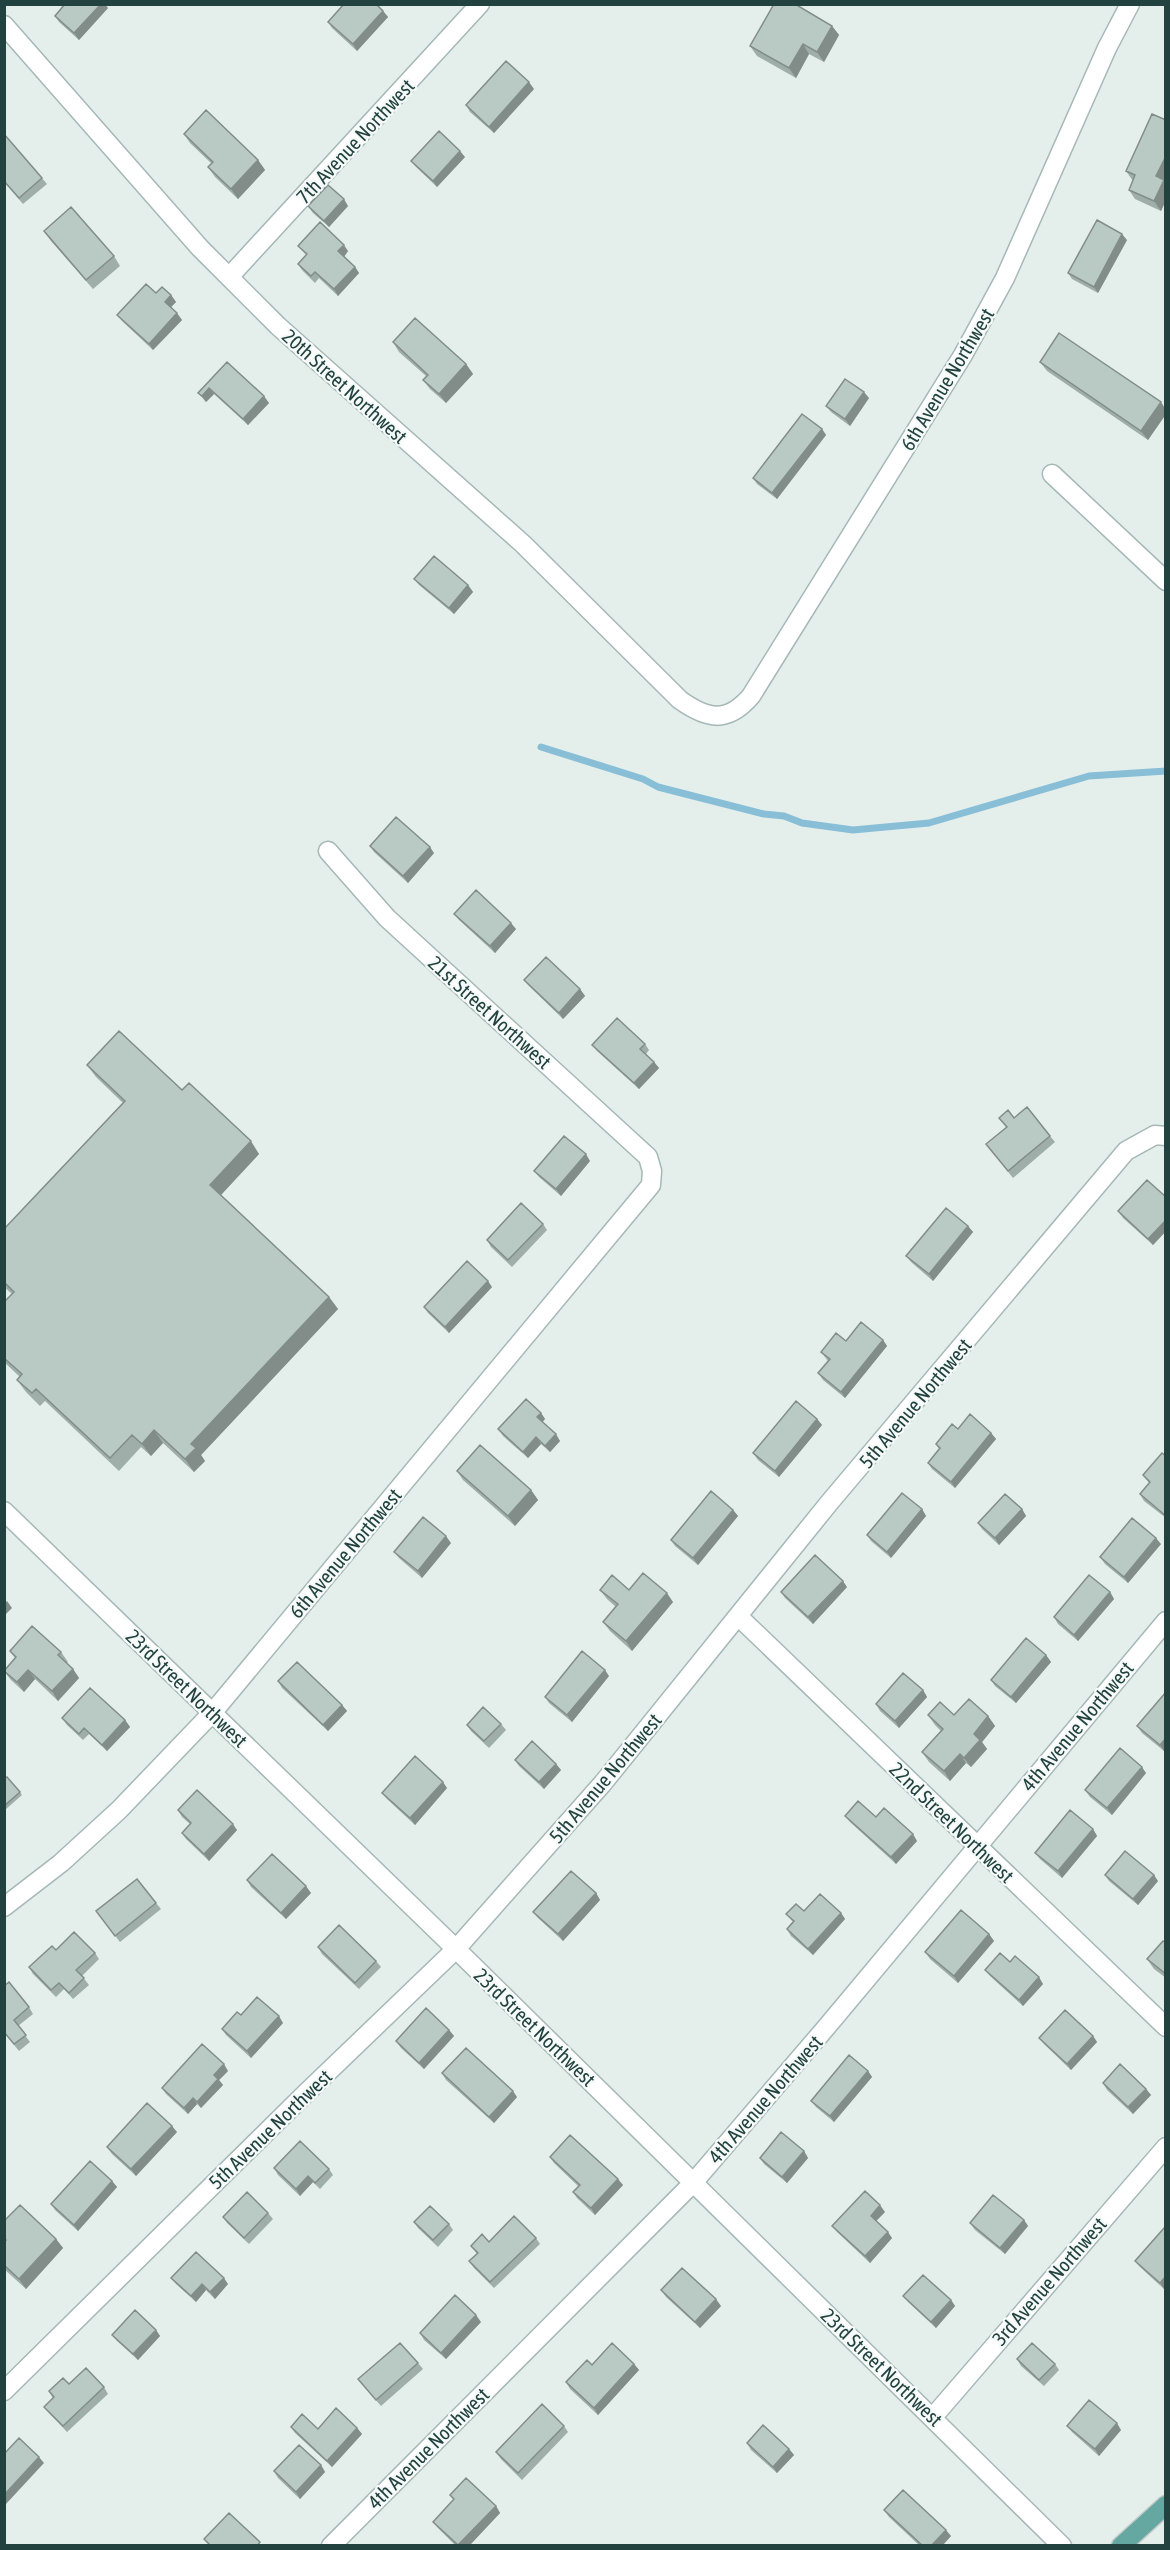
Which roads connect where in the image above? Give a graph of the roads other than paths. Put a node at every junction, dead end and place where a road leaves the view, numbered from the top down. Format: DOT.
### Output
graph roads {
  1 [pos="480,4"];
  2 [pos="1131,4"];
  3 [pos="4,25"];
  4 [pos="229,277"];
  5 [pos="1052,474"];
  6 [pos="1166,581"];
  7 [pos="714,717"];
  8 [pos="328,851"];
  9 [pos="1166,1136"];
  10 [pos="652,1171"];
  11 [pos="4,1511"];
  12 [pos="739,1617"];
  13 [pos="1166,1621"];
  14 [pos="213,1712"];
  15 [pos="976,1846"];
  16 [pos="4,1907"];
  17 [pos="456,1949"];
  18 [pos="1166,2027"];
  19 [pos="1166,2147"];
  20 [pos="693,2182"];
  21 [pos="4,2391"];
  22 [pos="933,2416"];
  23 [pos="1166,2505"];
  24 [pos="331,2546"];
  25 [pos="1062,2546"];
  26 [pos="1121,2546"];
  1 -- 4 [label="street, 7th Avenue Northwest"];
  2 -- 7 [label="street, 6th Avenue Northwest"];
  3 -- 4 [label="street, 20th Street Northwest"];
  4 -- 7 [label="street, 20th Street Northwest"];
  5 -- 6 [label="street"];
  8 -- 10 [label="street, 21st Street Northwest"];
  9 -- 12 [label="street, 5th Avenue Northwest"];
  10 -- 14 [label="street, 6th Avenue Northwest"];
  11 -- 14 [label="street, 23rd Street Northwest"];
  12 -- 15 [label="street, 22nd Street Northwest"];
  12 -- 17 [label="street, 5th Avenue Northwest"];
  13 -- 15 [label="street, 4th Avenue Northwest"];
  14 -- 16 [label="street, 6th Avenue Northwest"];
  14 -- 17 [label="street, 23rd Street Northwest"];
  15 -- 18 [label="street, 22nd Street Northwest"];
  15 -- 20 [label="street, 4th Avenue Northwest"];
  17 -- 20 [label="street, 23rd Street Northwest"];
  17 -- 21 [label="street, 5th Avenue Northwest"];
  19 -- 22 [label="street, 3rd Avenue Northwest"];
  20 -- 22 [label="street, 23rd Street Northwest"];
  20 -- 24 [label="street, 4th Avenue Northwest"];
  22 -- 25 [label="street, 23rd Street Northwest"];
  23 -- 26 [label="main road"];
}
